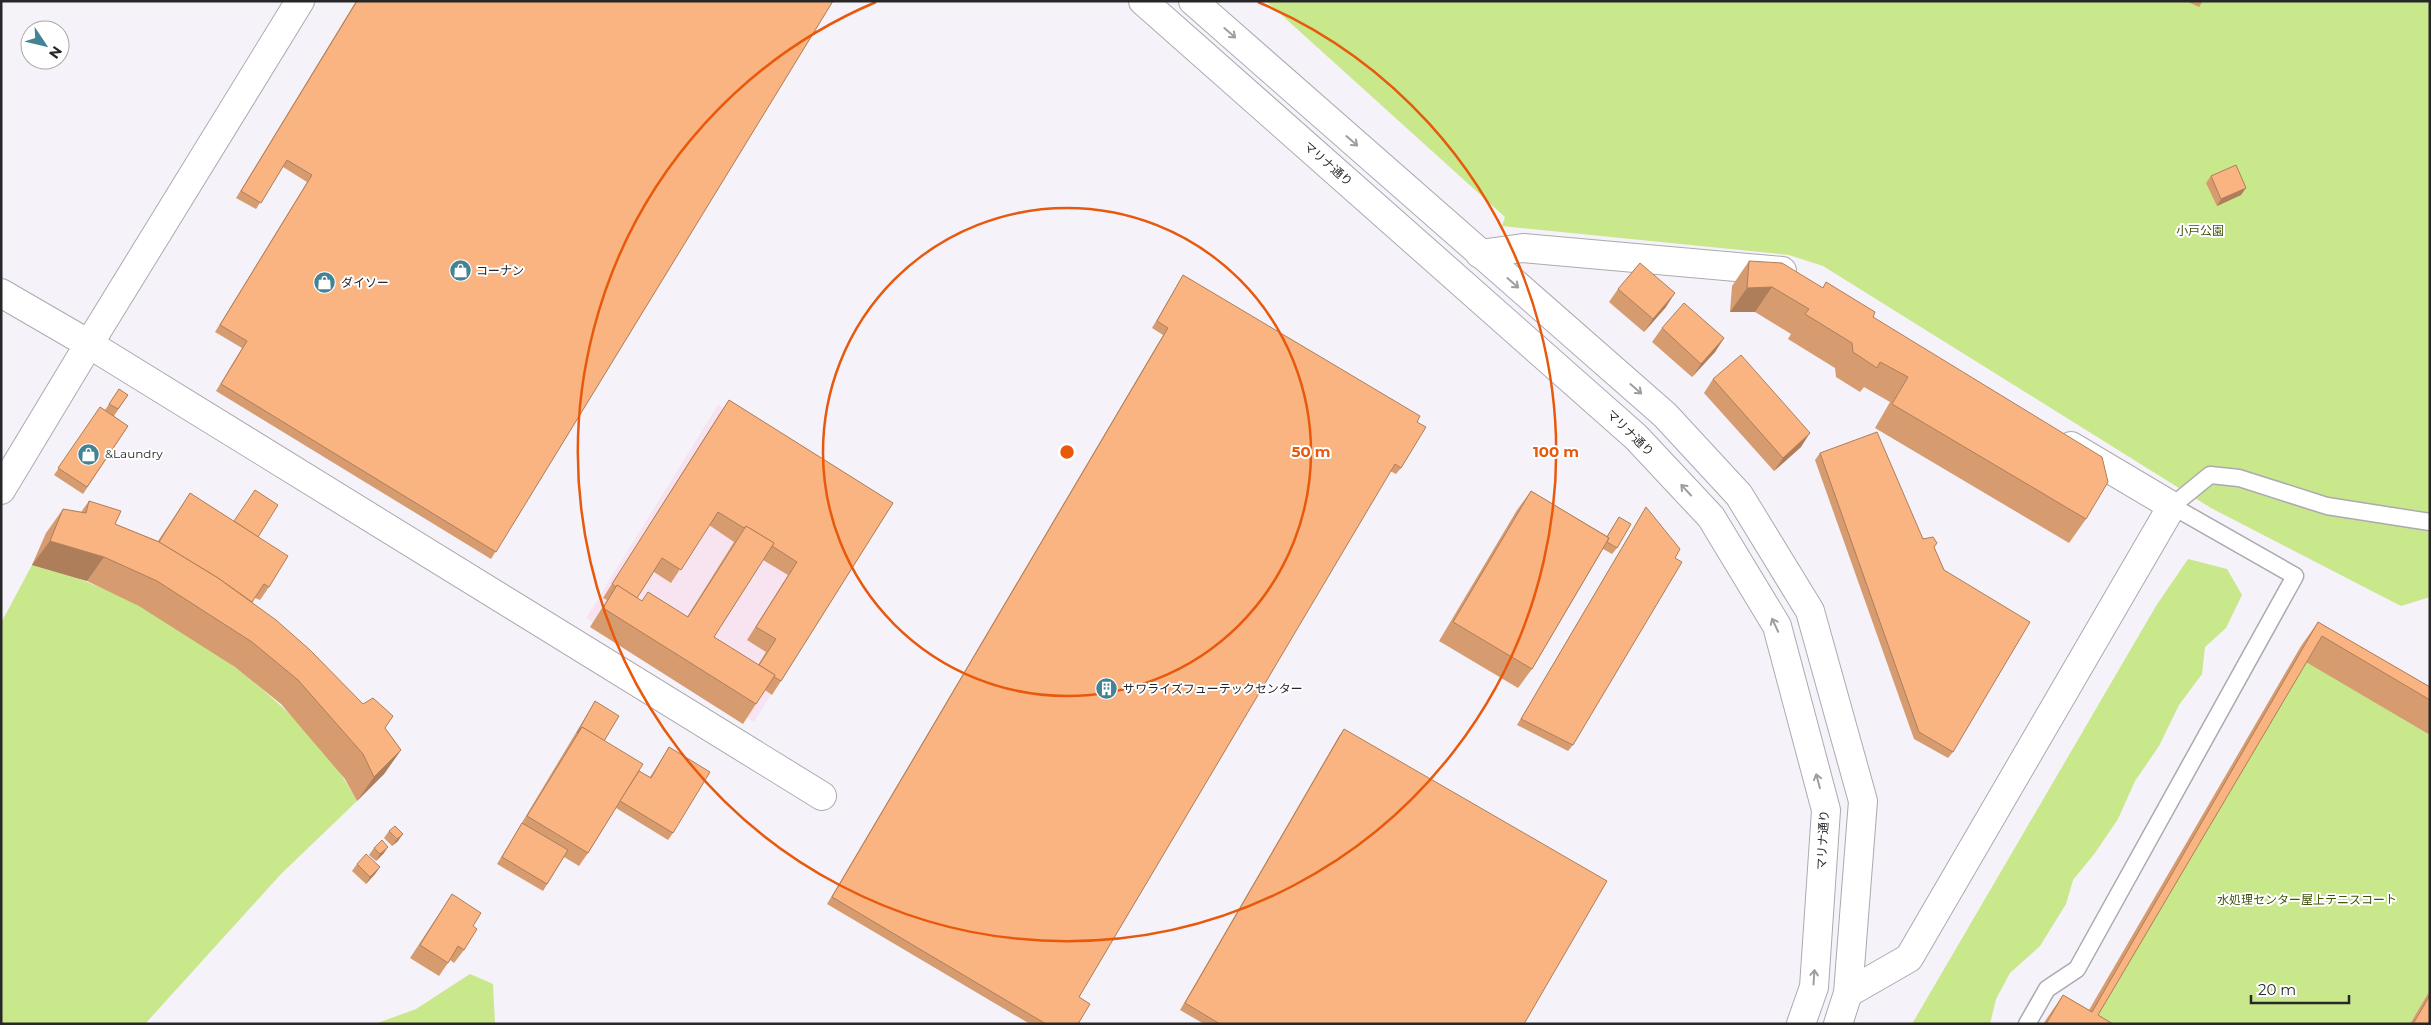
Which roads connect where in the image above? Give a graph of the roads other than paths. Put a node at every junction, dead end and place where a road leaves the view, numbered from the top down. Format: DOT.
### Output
graph roads {
  1 [pos="300,1"];
  2 [pos="1143,1"];
  3 [pos="1193,1"];
  4 [pos="1480,254"];
  5 [pos="1808,286"];
  6 [pos="1,293"];
  7 [pos="89,344"];
  8 [pos="2054,435"];
  9 [pos="1,490"];
  10 [pos="2172,506"];
  11 [pos="2430,522"];
  12 [pos="822,796"];
  13 [pos="1848,994"];
  14 [pos="1801,1024"];
  15 [pos="1838,1024"];
  16 [pos="2027,1024"];
  1 -- 7 [label="street"];
  14 -- 2 [label="street, マリナ通り, one-way"];
  3 -- 4 [label="street, one-way"];
  4 -- 5 [label="street"];
  4 -- 13 [label="street, one-way"];
  6 -- 7 [label="street"];
  7 -- 9 [label="street"];
  7 -- 12 [label="street"];
  8 -- 10 [label="street"];
  10 -- 11 [label="lane"];
  10 -- 13 [label="street"];
  10 -- 16 [label="lane"];
  13 -- 15 [label="street"];
}
